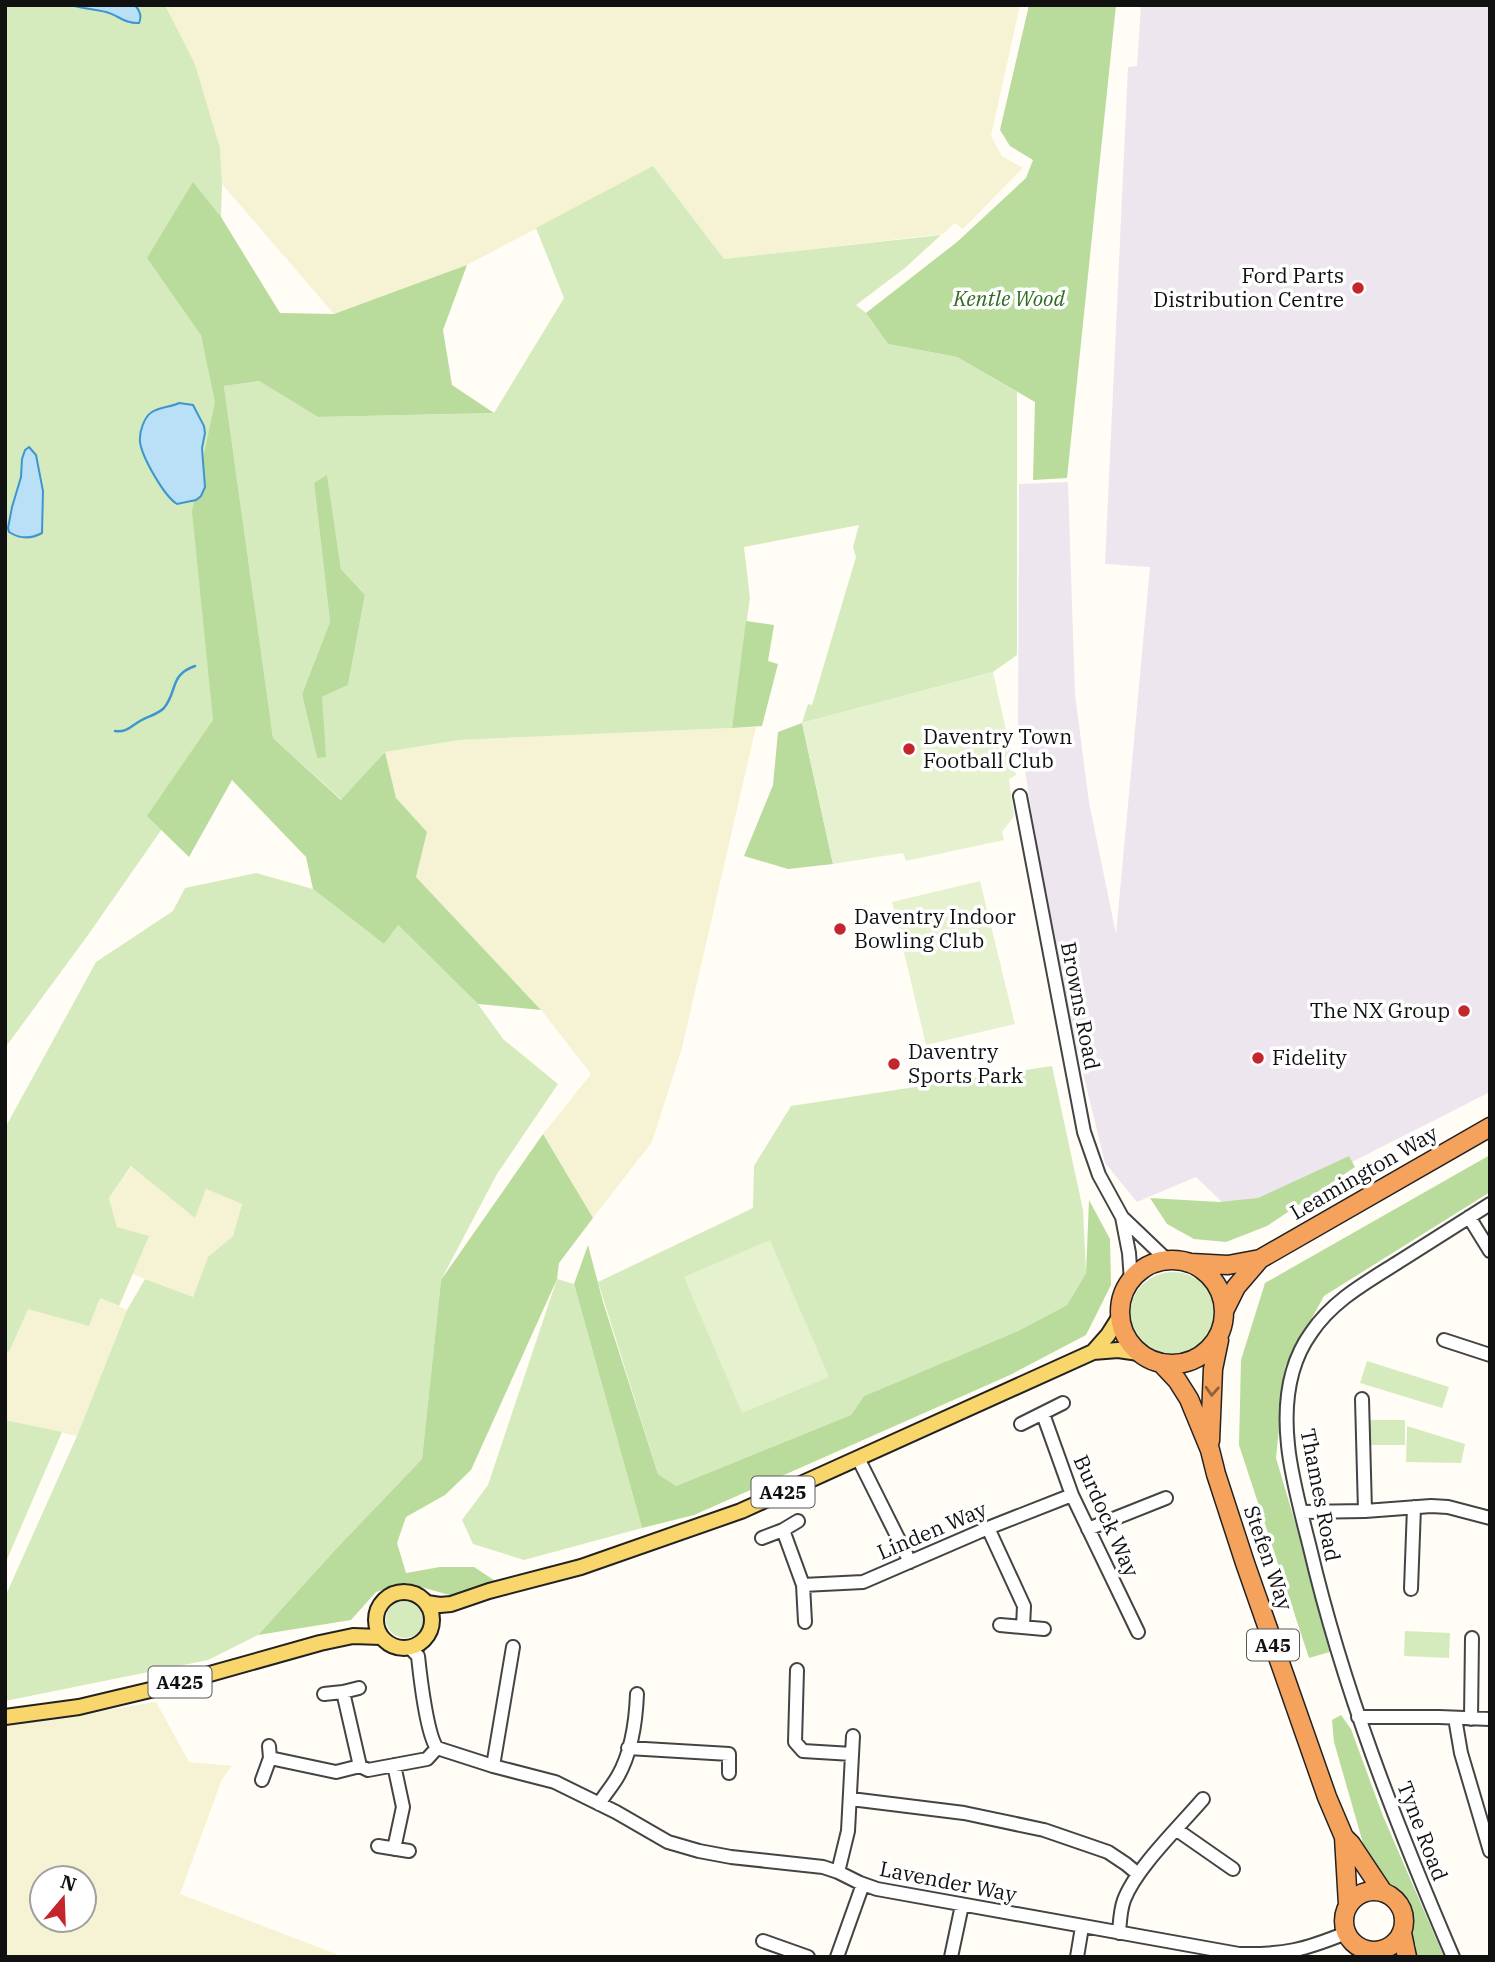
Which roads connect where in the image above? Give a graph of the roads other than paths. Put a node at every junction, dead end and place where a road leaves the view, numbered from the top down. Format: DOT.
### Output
graph roads {
  1 [pos="1020,796"];
  2 [pos="1490,1127"];
  3 [pos="1490,1204"];
  4 [pos="1122,1217"];
  5 [pos="1469,1217"];
  6 [pos="1490,1251"];
  7 [pos="1260,1259"];
  8 [pos="1167,1260"];
  9 [pos="1191,1263"];
  10 [pos="1131,1281"];
  11 [pos="1225,1309"];
  12 [pos="1120,1316"];
  13 [pos="1221,1333"];
  14 [pos="1444,1340"];
  15 [pos="1093,1352"];
  16 [pos="1139,1353"];
  17 [pos="1490,1355"];
  18 [pos="1162,1364"];
  19 [pos="1362,1399"];
  20 [pos="1063,1404"];
  21 [pos="1042,1414"];
  22 [pos="1021,1424"];
  23 [pos="1210,1450"];
  24 [pos="858,1458"];
  25 [pos="1072,1494"];
  26 [pos="1166,1498"];
  27 [pos="1414,1507"];
  28 [pos="1365,1511"];
  29 [pos="1301,1512"];
  30 [pos="1490,1518"];
  31 [pos="798,1521"];
  32 [pos="988,1528"];
  33 [pos="1088,1529"];
  34 [pos="783,1530"];
  35 [pos="762,1538"];
  36 [pos="910,1562"];
  37 [pos="803,1585"];
  38 [pos="1411,1589"];
  39 [pos="427,1603"];
  40 [pos="451,1604"];
  41 [pos="375,1619"];
  42 [pos="433,1620"];
  43 [pos="805,1622"];
  44 [pos="1000,1625"];
  45 [pos="1023,1627"];
  46 [pos="1044,1629"];
  47 [pos="1138,1632"];
  48 [pos="352,1636"];
  49 [pos="381,1637"];
  50 [pos="1472,1638"];
  51 [pos="416,1645"];
  52 [pos="508,1655"];
  53 [pos="797,1670"];
  54 [pos="359,1688"];
  55 [pos="343,1692"];
  56 [pos="324,1694"];
  57 [pos="637,1694"];
  58 [pos="5,1717"];
  59 [pos="1358,1717"];
  60 [pos="1455,1718"];
  61 [pos="1471,1719"];
  62 [pos="1490,1719"];
  63 [pos="853,1736"];
  64 [pos="437,1748"];
  65 [pos="628,1748"];
  66 [pos="852,1754"];
  67 [pos="394,1765"];
  68 [pos="360,1766"];
  69 [pos="493,1766"];
  70 [pos="729,1773"];
  71 [pos="262,1780"];
  72 [pos="851,1798"];
  73 [pos="1203,1799"];
  74 [pos="599,1804"];
  75 [pos="1485,1813"];
  76 [pos="1177,1830"];
  77 [pos="1344,1837"];
  78 [pos="378,1846"];
  79 [pos="394,1849"];
  80 [pos="409,1851"];
  81 [pos="1490,1851"];
  82 [pos="1233,1869"];
  83 [pos="838,1871"];
  84 [pos="1138,1874"];
  85 [pos="863,1884"];
  86 [pos="1383,1892"];
  87 [pos="962,1905"];
  88 [pos="1348,1905"];
  89 [pos="1082,1927"];
  90 [pos="1119,1933"];
  91 [pos="1346,1933"];
  92 [pos="1402,1933"];
  93 [pos="763,1941"];
  94 [pos="1198,1952"];
  95 [pos="1372,1954"];
  96 [pos="808,1957"];
  97 [pos="837,1957"];
  98 [pos="951,1957"];
  99 [pos="1077,1957"];
  100 [pos="1407,1957"];
  101 [pos="1453,1957"];
  1 -- 4 [label="street, Browns Road"];
  2 -- 7 [label="highway, Leamington Way"];
  3 -- 5 [label="street, Thames Road"];
  4 -- 8 [label="street, Browns Road"];
  4 -- 10 [label="street, Browns Road"];
  5 -- 6 [label="street"];
  5 -- 29 [label="street, Thames Road"];
  7 -- 9 [label="highway, Leamington Way"];
  7 -- 11 [label="highway, Leamington Way"];
  8 -- 9 [label="highway"];
  8 -- 10 [label="highway"];
  9 -- 11 [label="highway"];
  10 -- 12 [label="highway"];
  11 -- 13 [label="highway"];
  12 -- 15 [label="main road"];
  12 -- 16 [label="highway"];
  13 -- 18 [label="highway"];
  13 -- 23 [label="highway, A45, one-way"];
  14 -- 17 [label="street"];
  15 -- 16 [label="main road"];
  15 -- 24 [label="main road, A425"];
  16 -- 18 [label="highway"];
  18 -- 23 [label="highway, A45"];
  19 -- 28 [label="street"];
  20 -- 21 [label="street"];
  21 -- 22 [label="street"];
  21 -- 25 [label="street, Burdock Way"];
  23 -- 77 [label="highway, Stefen Way / A45"];
  24 -- 36 [label="street"];
  24 -- 40 [label="main road, A425"];
  25 -- 32 [label="street, Linden Way"];
  25 -- 33 [label="street, Burdock Way"];
  26 -- 33 [label="street"];
  27 -- 28 [label="street"];
  27 -- 30 [label="street"];
  27 -- 38 [label="street"];
  28 -- 29 [label="street"];
  29 -- 59 [label="street, Thames Road"];
  31 -- 34 [label="street"];
  32 -- 36 [label="street, Linden Way"];
  32 -- 45 [label="street"];
  33 -- 47 [label="street, Burdock Way"];
  34 -- 35 [label="street"];
  34 -- 37 [label="street"];
  36 -- 37 [label="street, Linden Way"];
  37 -- 43 [label="street"];
  39 -- 40 [label="main road, A425"];
  39 -- 41 [label="main road"];
  39 -- 42 [label="main road"];
  40 -- 42 [label="main road, A425"];
  41 -- 48 [label="main road, A425"];
  41 -- 49 [label="main road"];
  42 -- 51 [label="main road"];
  44 -- 45 [label="street"];
  45 -- 46 [label="street"];
  48 -- 49 [label="main road, A425"];
  48 -- 58 [label="main road, A425"];
  49 -- 51 [label="main road"];
  50 -- 61 [label="street"];
  51 -- 64 [label="street"];
  52 -- 69 [label="street"];
  53 -- 66 [label="street"];
  54 -- 55 [label="street"];
  55 -- 56 [label="street"];
  55 -- 68 [label="street"];
  57 -- 65 [label="street"];
  59 -- 60 [label="street"];
  59 -- 101 [label="street, Tyne Road"];
  60 -- 61 [label="street"];
  60 -- 75 [label="street"];
  61 -- 62 [label="street"];
  63 -- 66 [label="street"];
  64 -- 67 [label="street"];
  64 -- 69 [label="street, Lavender Way"];
  65 -- 70 [label="street"];
  65 -- 74 [label="street"];
  66 -- 72 [label="street"];
  67 -- 68 [label="street"];
  67 -- 79 [label="street"];
  68 -- 71 [label="street"];
  69 -- 74 [label="street, Lavender Way"];
  72 -- 83 [label="street"];
  72 -- 84 [label="street"];
  73 -- 76 [label="street"];
  74 -- 83 [label="street, Lavender Way"];
  75 -- 81 [label="street"];
  76 -- 82 [label="street"];
  76 -- 84 [label="street"];
  77 -- 86 [label="highway, Stefen Way / A45"];
  77 -- 88 [label="highway, Stefen Way / A45"];
  78 -- 79 [label="street"];
  79 -- 80 [label="street"];
  83 -- 85 [label="street, Lavender Way"];
  84 -- 90 [label="street"];
  85 -- 87 [label="street, Lavender Way"];
  85 -- 97 [label="street"];
  86 -- 88 [label="highway"];
  86 -- 92 [label="highway"];
  87 -- 89 [label="street, Lavender Way"];
  87 -- 98 [label="street"];
  88 -- 91 [label="highway"];
  89 -- 90 [label="street, Lavender Way"];
  89 -- 99 [label="street"];
  90 -- 94 [label="street, Lavender Way"];
  91 -- 94 [label="street, Lavender Way"];
  91 -- 95 [label="highway"];
  92 -- 95 [label="highway"];
  92 -- 100 [label="highway"];
  93 -- 96 [label="street"];
}
